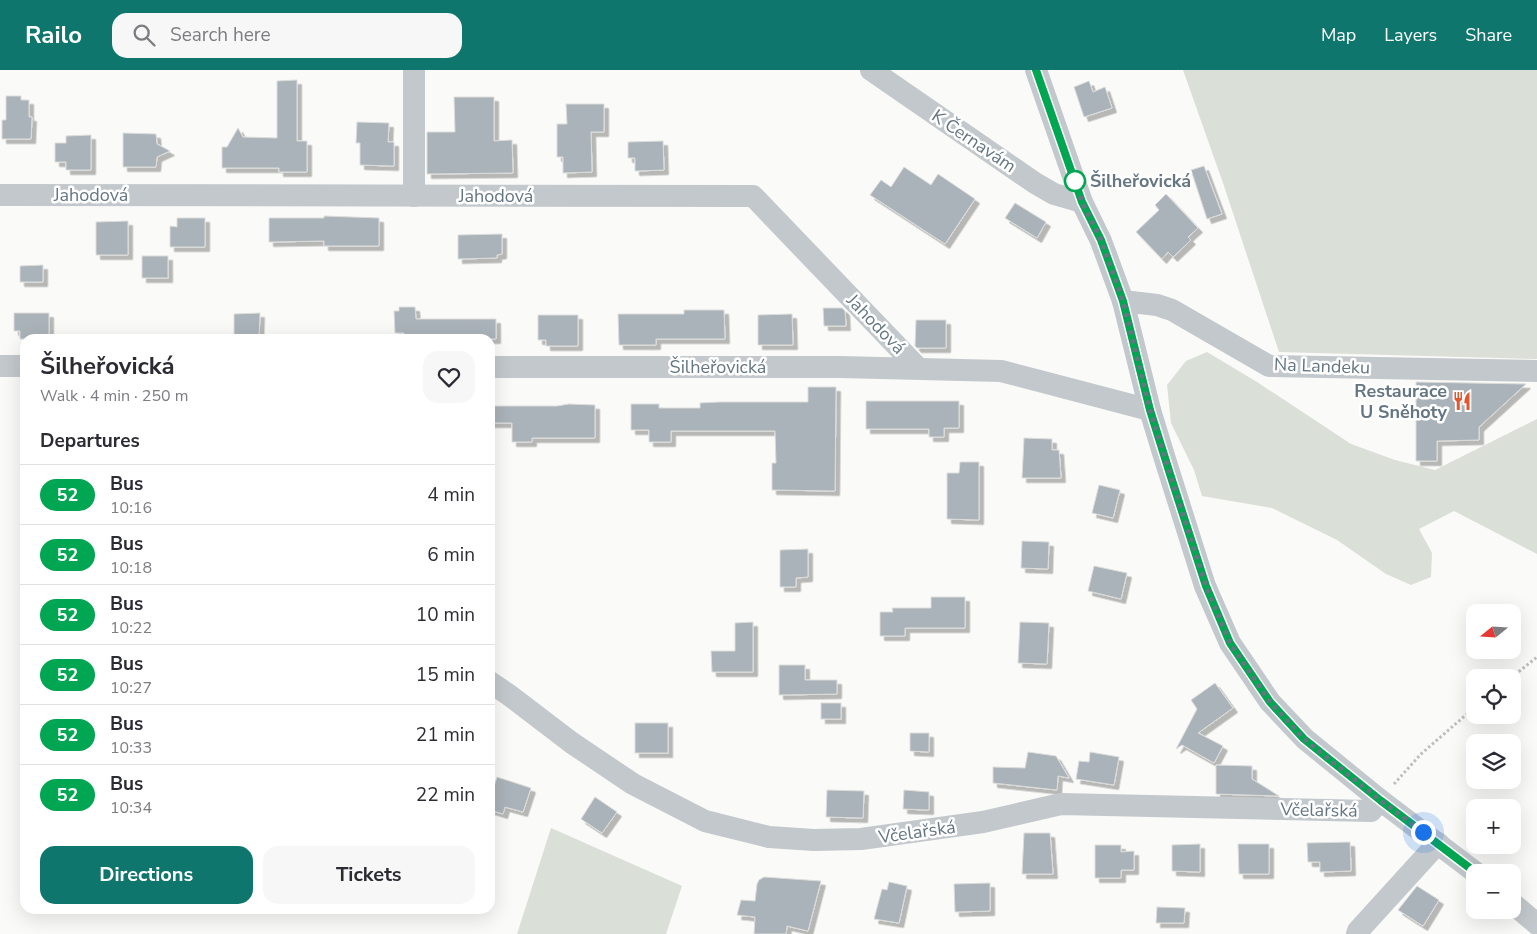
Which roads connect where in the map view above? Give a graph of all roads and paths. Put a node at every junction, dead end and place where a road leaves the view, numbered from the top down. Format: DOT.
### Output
graph roads {
  1 [pos="414,70"];
  2 [pos="871,70"];
  3 [pos="1036,70"];
  4 [pos="0,195"];
  5 [pos="414,196"];
  6 [pos="1082,202"];
  7 [pos="1123,301"];
  8 [pos="0,366"];
  9 [pos="20,366"];
  10 [pos="495,367"];
  11 [pos="918,368"];
  12 [pos="1537,372"];
  13 [pos="1150,410"];
  14 [pos="1537,657"];
  15 [pos="1521,670"];
  16 [pos="495,685"];
  17 [pos="1466,715"];
  18 [pos="1380,800"];
  19 [pos="1438,843"];
  20 [pos="1466,865"];
  21 [pos="1521,911"];
  22 [pos="1537,924"];
  23 [pos="1357,934"];
  1 -- 5 [label="street"];
  2 -- 6 [label="street, K Černavám"];
  3 -- 6 [label="street"];
  4 -- 5 [label="street, Jahodová"];
  5 -- 11 [label="street, Jahodová"];
  6 -- 7 [label="street"];
  7 -- 12 [label="street, Na Landeku"];
  7 -- 13 [label="street"];
  8 -- 9 [label="street"];
  10 -- 11 [label="street, Šilheřovická"];
  11 -- 13 [label="street, Šilheřovická"];
  13 -- 18 [label="street"];
  14 -- 15 [label="path"];
  16 -- 18 [label="street, Včelařská"];
  17 -- 18 [label="path"];
  18 -- 19 [label="street"];
  19 -- 20 [label="street"];
  19 -- 23 [label="street"];
  21 -- 22 [label="street"];
}
